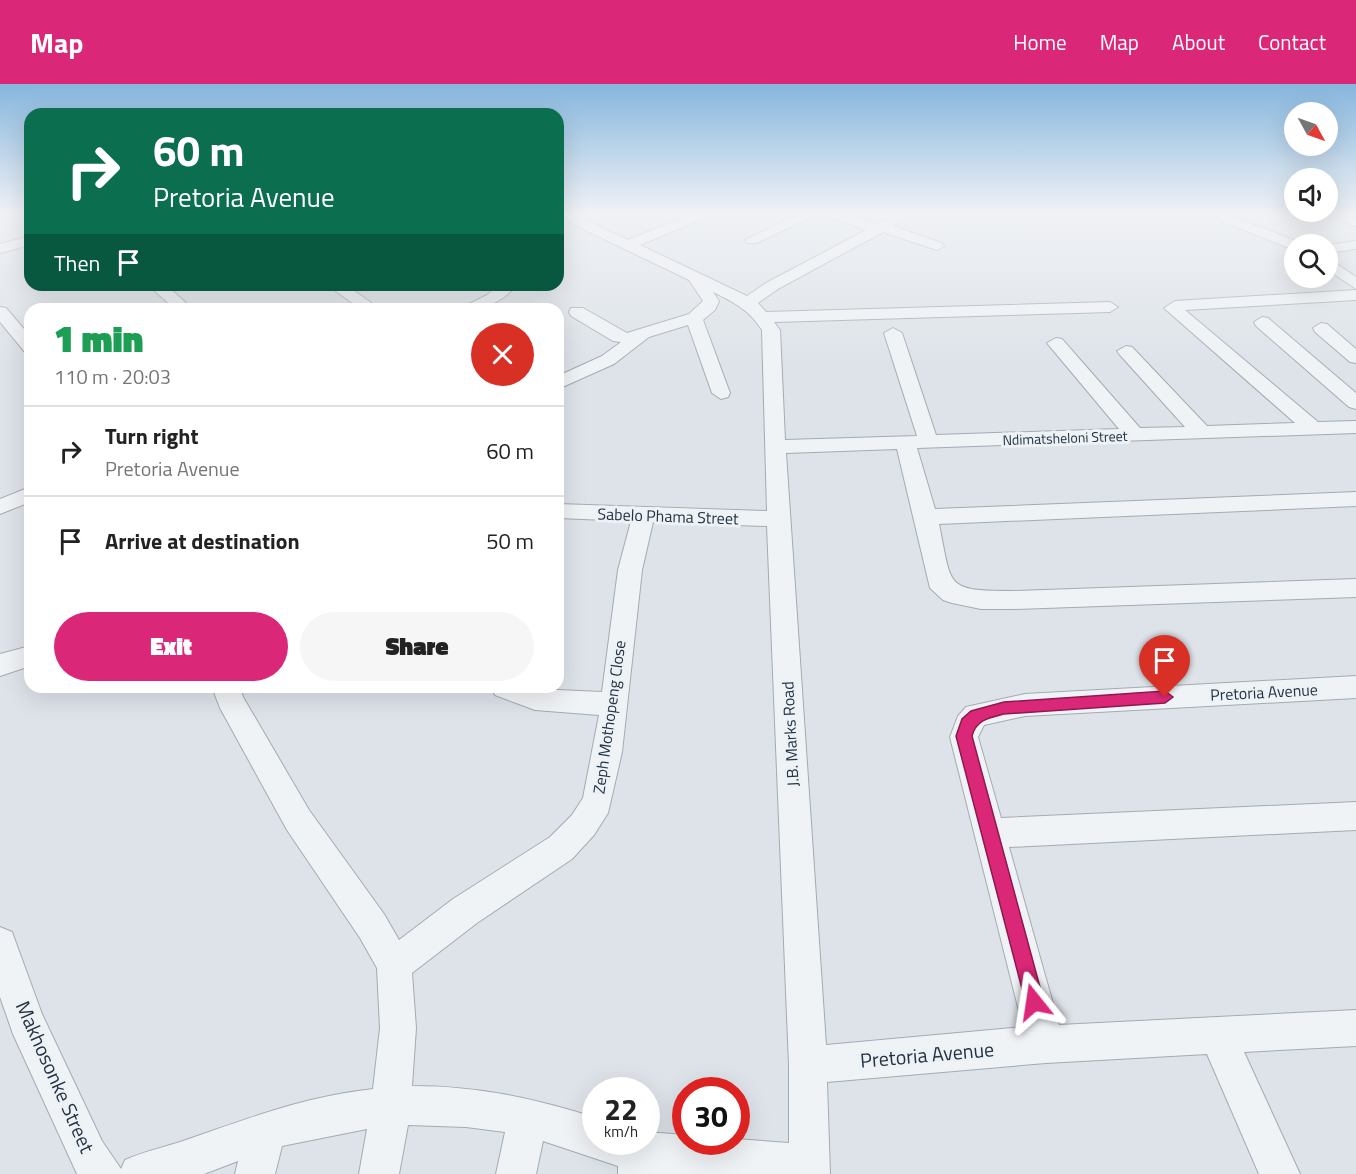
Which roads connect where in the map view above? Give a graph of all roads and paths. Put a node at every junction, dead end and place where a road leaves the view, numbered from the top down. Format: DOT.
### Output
graph roads {
  1 [pos="668,264"];
  2 [pos="812,264"];
  3 [pos="1338,270"];
  4 [pos="695,277"];
  5 [pos="1356,284"];
  6 [pos="163,291"];
  7 [pos="344,291"];
  8 [pos="504,291"];
  9 [pos="1356,295"];
  10 [pos="178,303"];
  11 [pos="363,303"];
  12 [pos="480,303"];
  13 [pos="1110,307"];
  14 [pos="756,310"];
  15 [pos="0,312"];
  16 [pos="577,312"];
  17 [pos="695,318"];
  18 [pos="1262,322"];
  19 [pos="1321,328"];
  20 [pos="893,333"];
  21 [pos="642,335"];
  22 [pos="24,340"];
  23 [pos="1056,343"];
  24 [pos="1126,351"];
  25 [pos="1356,358"];
  26 [pos="564,380"];
  27 [pos="721,393"];
  28 [pos="1356,403"];
  29 [pos="1355,428"];
  30 [pos="1314,429"];
  31 [pos="1202,433"];
  32 [pos="1135,435"];
  33 [pos="917,443"];
  34 [pos="774,447"];
  35 [pos="24,497"];
  36 [pos="1356,499"];
  37 [pos="0,507"];
  38 [pos="564,511"];
  39 [pos="644,515"];
  40 [pos="926,517"];
  41 [pos="778,519"];
  42 [pos="1356,588"];
  43 [pos="24,658"];
  44 [pos="0,665"];
  45 [pos="1356,687"];
  46 [pos="228,693"];
  47 [pos="520,693"];
  48 [pos="612,704"];
  49 [pos="1356,816"];
  50 [pos="988,832"];
  51 [pos="0,944"];
  52 [pos="394,965"];
  53 [pos="1356,1028"];
  54 [pos="1218,1037"];
  55 [pos="1046,1044"];
  56 [pos="808,1065"];
  57 [pos="391,1108"];
  58 [pos="528,1117"];
  59 [pos="265,1131"];
  60 [pos="582,1134"];
  61 [pos="628,1156"];
  62 [pos="810,1170"];
  63 [pos="102,1174"];
  64 [pos="139,1174"];
  65 [pos="255,1174"];
  66 [pos="379,1174"];
  67 [pos="516,1174"];
  68 [pos="1281,1174"];
  1 -- 4 [label="street"];
  2 -- 14 [label="street"];
  3 -- 5 [label="street"];
  4 -- 14 [label="street"];
  4 -- 17 [label="street"];
  6 -- 10 [label="street"];
  7 -- 11 [label="street"];
  8 -- 12 [label="street"];
  9 -- 30 [label="street"];
  13 -- 14 [label="street"];
  14 -- 34 [label="street, J.B. Marks Road"];
  15 -- 22 [label="street"];
  16 -- 21 [label="street"];
  17 -- 21 [label="street"];
  17 -- 27 [label="street"];
  18 -- 28 [label="street"];
  19 -- 25 [label="street"];
  20 -- 33 [label="street"];
  21 -- 26 [label="street"];
  23 -- 32 [label="street"];
  24 -- 31 [label="street"];
  29 -- 30 [label="street, Ndimatsheloni Street"];
  30 -- 31 [label="street, Ndimatsheloni Street"];
  31 -- 32 [label="street, Ndimatsheloni Street"];
  32 -- 33 [label="street, Ndimatsheloni Street"];
  33 -- 34 [label="street, Ndimatsheloni Street"];
  33 -- 40 [label="street"];
  34 -- 41 [label="street, J.B. Marks Road"];
  35 -- 37 [label="street"];
  36 -- 40 [label="street"];
  38 -- 39 [label="street, Sabelo Phama Street"];
  39 -- 41 [label="street, Sabelo Phama Street"];
  39 -- 48 [label="street, Zeph Mothopeng Close"];
  40 -- 42 [label="street"];
  41 -- 56 [label="street, J.B. Marks Road"];
  43 -- 44 [label="street"];
  45 -- 50 [label="street, Pretoria Avenue"];
  46 -- 52 [label="street"];
  47 -- 48 [label="street"];
  48 -- 52 [label="street, Zeph Mothopeng Close"];
  49 -- 50 [label="street"];
  50 -- 55 [label="street, Pretoria Avenue"];
  51 -- 63 [label="street, Makhosonke Street"];
  52 -- 57 [label="street"];
  53 -- 54 [label="street, Pretoria Avenue"];
  54 -- 55 [label="street, Pretoria Avenue"];
  54 -- 68 [label="street"];
  55 -- 56 [label="street, Pretoria Avenue"];
  56 -- 62 [label="street, J.B. Marks Road"];
  57 -- 58 [label="street"];
  57 -- 59 [label="street"];
  57 -- 66 [label="street"];
  58 -- 60 [label="street"];
  58 -- 67 [label="street"];
  59 -- 64 [label="street"];
  59 -- 65 [label="street"];
  61 -- 62 [label="street"];
}
